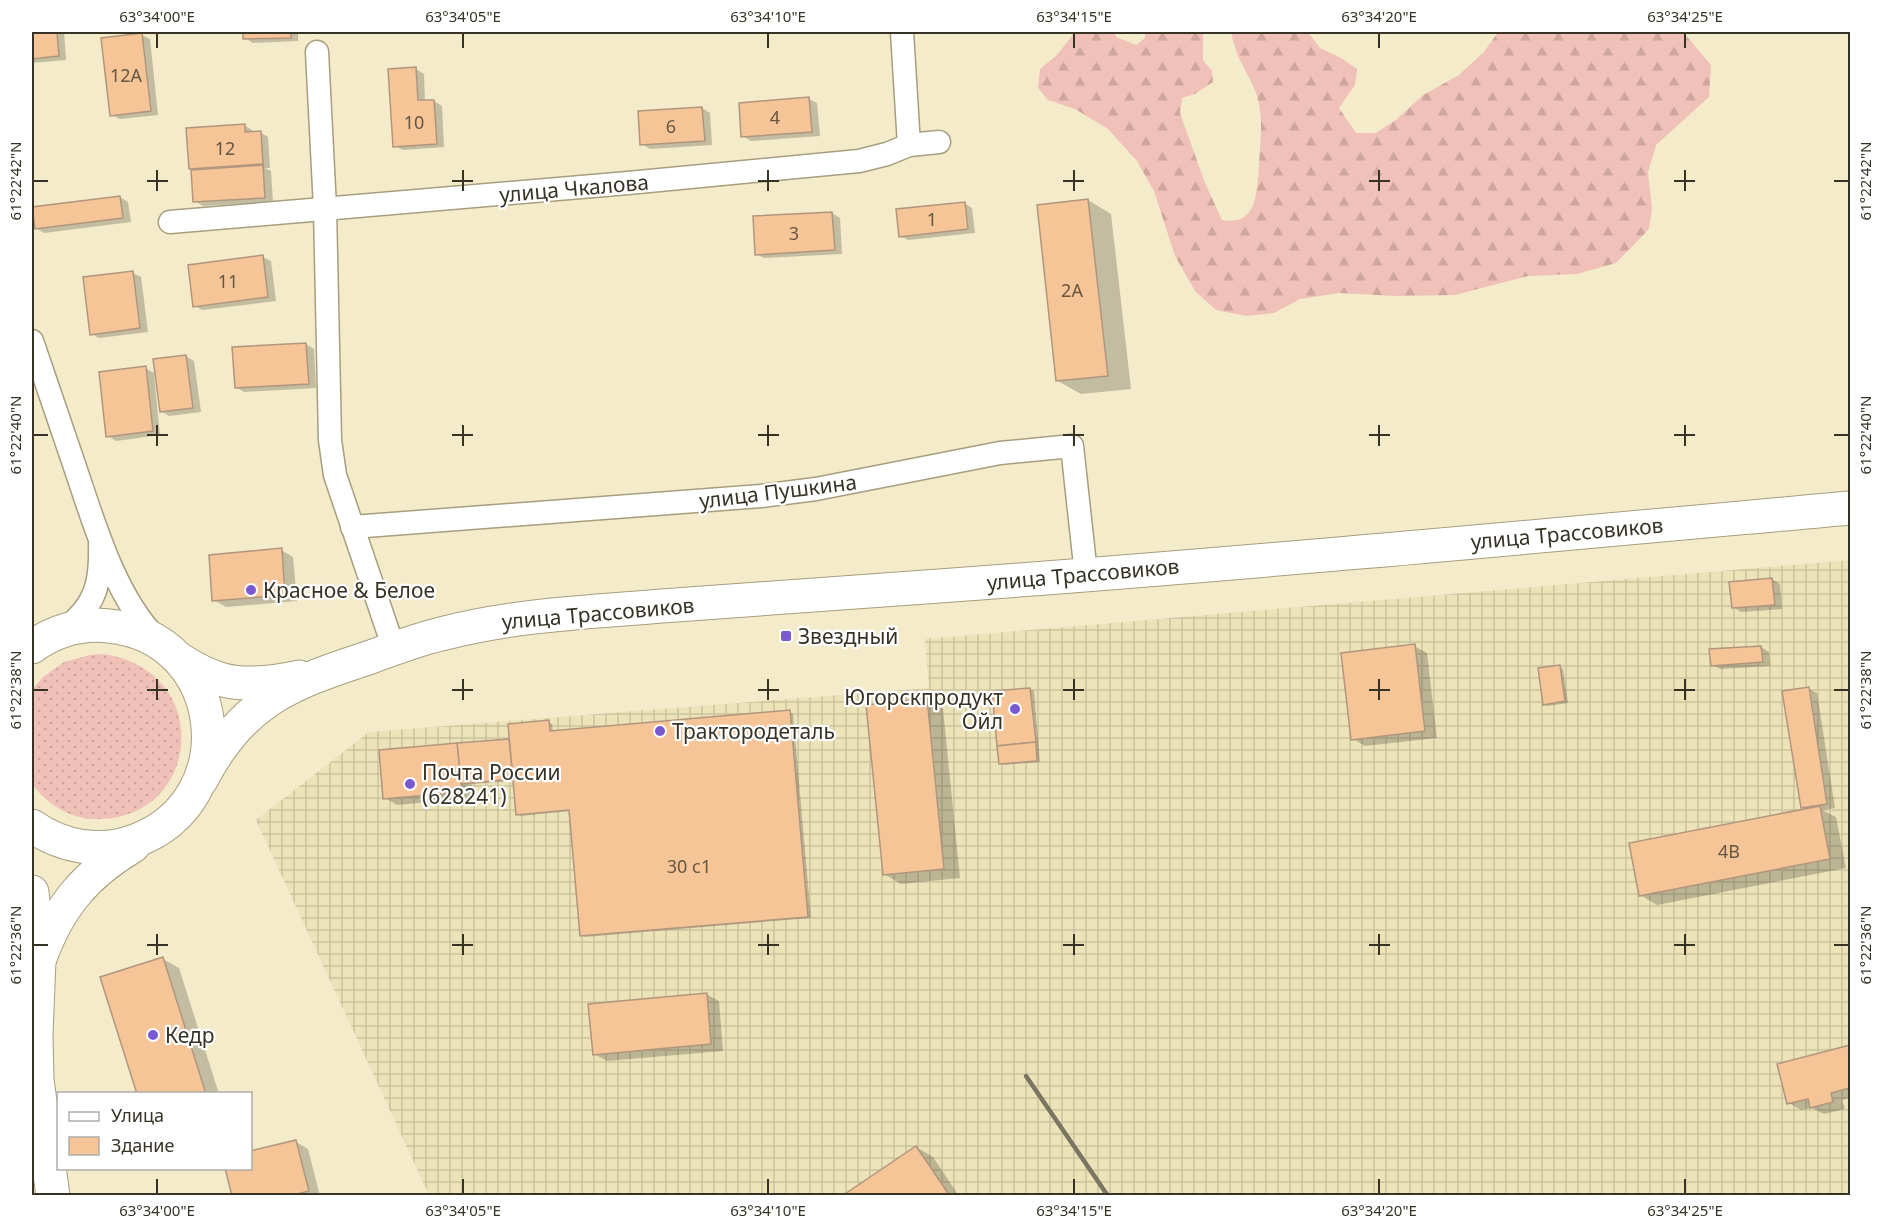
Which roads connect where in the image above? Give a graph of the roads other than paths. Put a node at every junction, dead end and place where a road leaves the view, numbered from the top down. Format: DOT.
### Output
graph roads {
  1 [pos="902,32"];
  2 [pos="317,52"];
  3 [pos="939,142"];
  4 [pos="909,144"];
  5 [pos="325,208"];
  6 [pos="170,222"];
  7 [pos="32,341"];
  8 [pos="1851,508"];
  9 [pos="352,527"];
  10 [pos="100,541"];
  11 [pos="1086,574"];
  12 [pos="43,638"];
  13 [pos="394,649"];
  14 [pos="173,654"];
  15 [pos="322,673"];
  16 [pos="201,780"];
  17 [pos="32,826"];
  18 [pos="155,832"];
  19 [pos="32,892"];
  20 [pos="39,960"];
  21 [pos="53,1196"];
  1 -- 4 [label="street"];
  2 -- 5 [label="street"];
  3 -- 4 [label="street, улица Чкалова"];
  4 -- 5 [label="street, улица Чкалова"];
  5 -- 6 [label="street, улица Чкалова"];
  5 -- 9 [label="street"];
  7 -- 10 [label="street"];
  8 -- 11 [label="main road, улица Трассовиков"];
  9 -- 11 [label="street, улица Пушкина"];
  9 -- 13 [label="street"];
  10 -- 12 [label="street"];
  10 -- 14 [label="street"];
  11 -- 13 [label="main road, улица Трассовиков"];
  12 -- 14 [label="main road"];
  13 -- 15 [label="main road, улица Трассовиков"];
  14 -- 15 [label="main road"];
  14 -- 16 [label="main road"];
  15 -- 16 [label="main road"];
  16 -- 18 [label="main road"];
  17 -- 18 [label="main road"];
  18 -- 20 [label="main road"];
  19 -- 20 [label="main road"];
  20 -- 21 [label="main road"];
}
